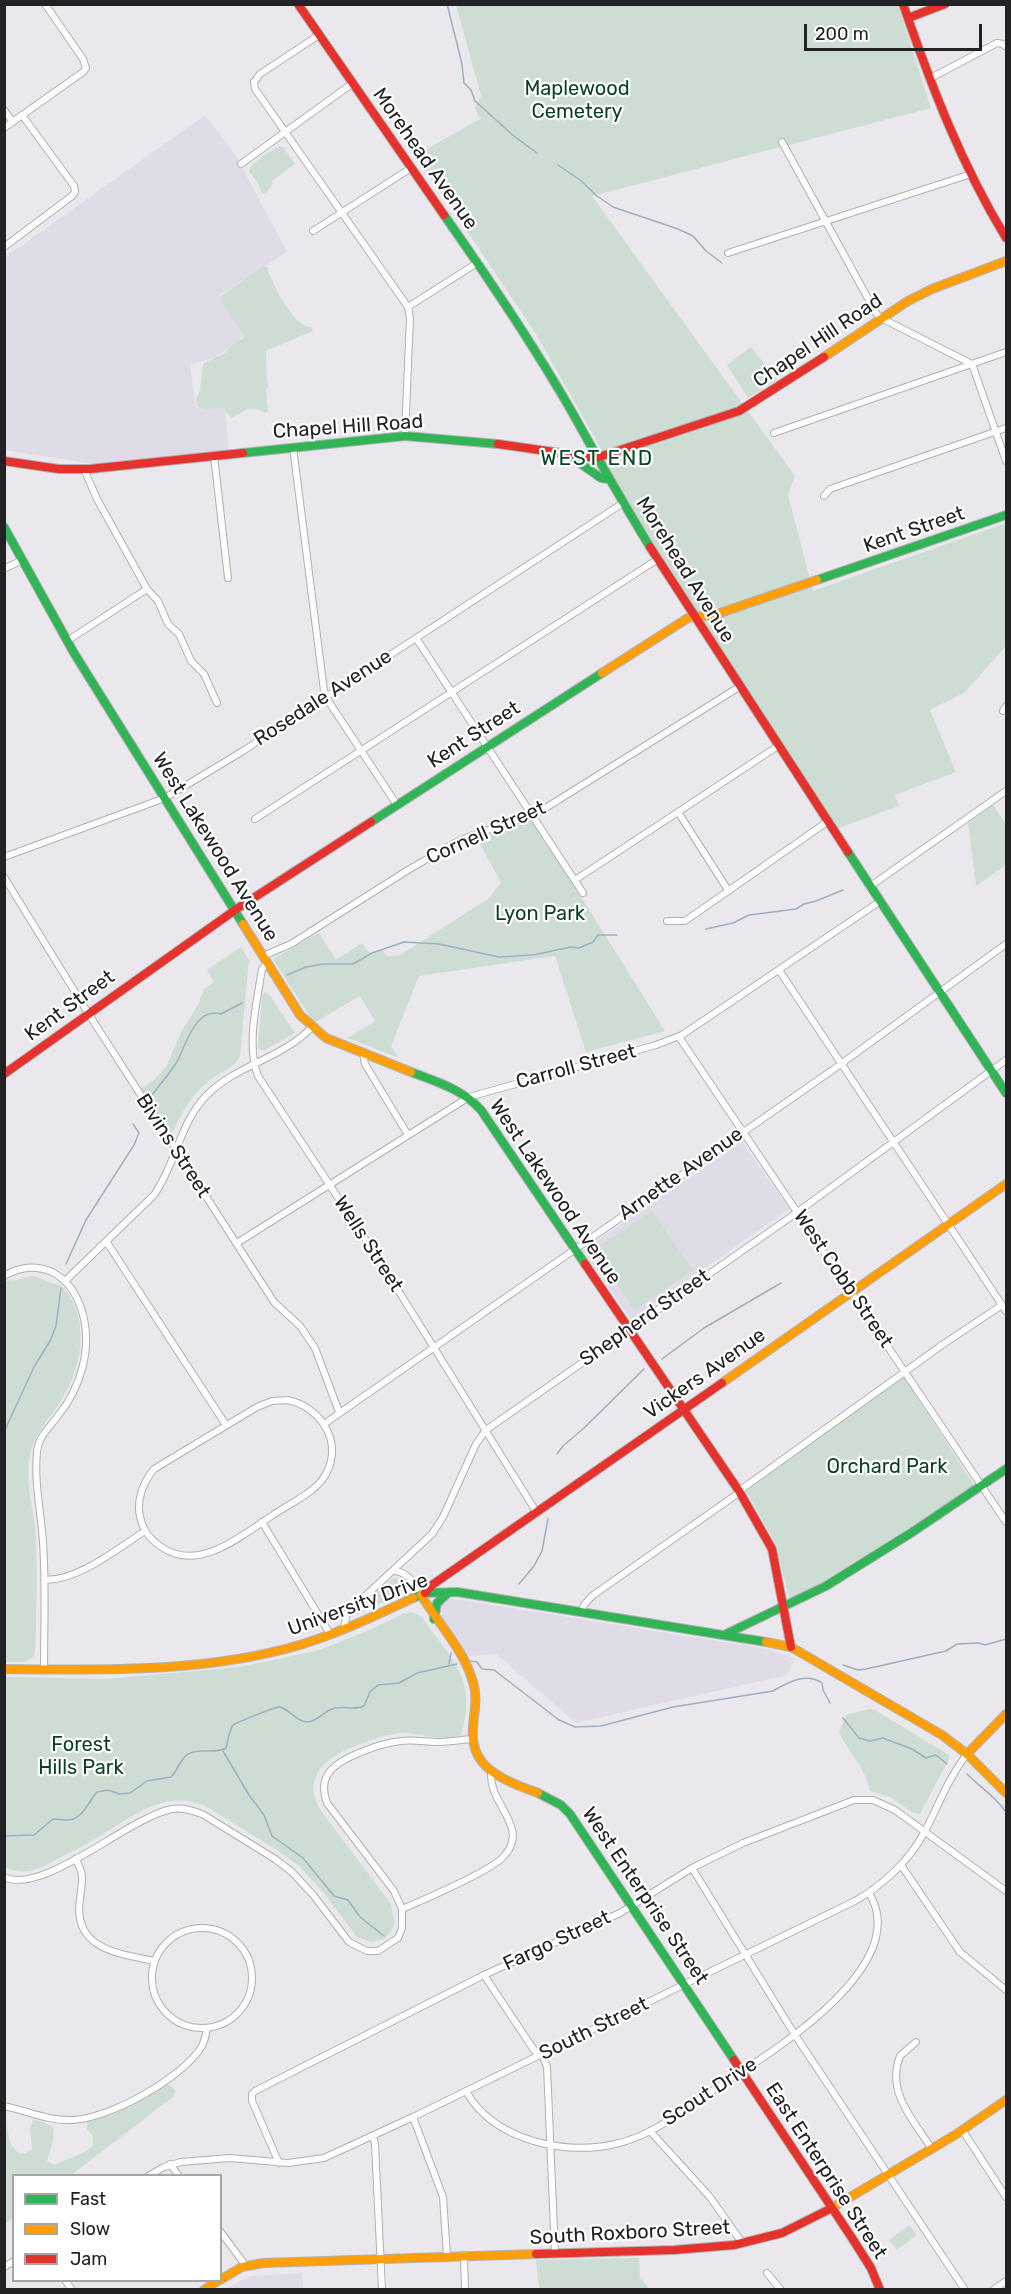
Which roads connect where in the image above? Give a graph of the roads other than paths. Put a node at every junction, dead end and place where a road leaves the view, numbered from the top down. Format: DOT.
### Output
graph roads {
  1 [pos="45,4"];
  2 [pos="298,4"];
  3 [pos="903,4"];
  4 [pos="945,4"];
  5 [pos="908,18"];
  6 [pos="319,35"];
  7 [pos="1005,45"];
  8 [pos="929,79"];
  9 [pos="352,83"];
  10 [pos="4,110"];
  11 [pos="22,115"];
  12 [pos="13,122"];
  13 [pos="4,128"];
  14 [pos="285,132"];
  15 [pos="782,142"];
  16 [pos="241,164"];
  17 [pos="411,168"];
  18 [pos="971,174"];
  19 [pos="341,213"];
  20 [pos="825,223"];
  21 [pos="313,231"];
  22 [pos="4,237"];
  23 [pos="1006,238"];
  24 [pos="7,245"];
  25 [pos="728,253"];
  26 [pos="1006,261"];
  27 [pos="477,263"];
  28 [pos="408,307"];
  29 [pos="881,318"];
  30 [pos="1006,352"];
  31 [pos="972,364"];
  32 [pos="1006,428"];
  33 [pos="996,432"];
  34 [pos="774,433"];
  35 [pos="405,436"];
  36 [pos="293,447"];
  37 [pos="563,453"];
  38 [pos="214,456"];
  39 [pos="596,458"];
  40 [pos="4,460"];
  41 [pos="1006,461"];
  42 [pos="84,470"];
  43 [pos="608,479"];
  44 [pos="824,496"];
  45 [pos="623,503"];
  46 [pos="1006,515"];
  47 [pos="4,527"];
  48 [pos="658,559"];
  49 [pos="22,560"];
  50 [pos="4,569"];
  51 [pos="228,578"];
  52 [pos="147,589"];
  53 [pos="693,615"];
  54 [pos="416,638"];
  55 [pos="67,640"];
  56 [pos="738,687"];
  57 [pos="452,692"];
  58 [pos="326,696"];
  59 [pos="217,703"];
  60 [pos="487,746"];
  61 [pos="778,746"];
  62 [pos="361,750"];
  63 [pos="1006,790"];
  64 [pos="165,798"];
  65 [pos="397,805"];
  66 [pos="678,812"];
  67 [pos="532,816"];
  68 [pos="255,819"];
  69 [pos="827,822"];
  70 [pos="4,857"];
  71 [pos="4,877"];
  72 [pos="575,880"];
  73 [pos="869,887"];
  74 [pos="728,890"];
  75 [pos="583,894"];
  76 [pos="879,902"];
  77 [pos="235,910"];
  78 [pos="667,921"];
  79 [pos="1006,944"];
  80 [pos="265,959"];
  81 [pos="779,970"];
  82 [pos="939,992"];
  83 [pos="88,1014"];
  84 [pos="312,1027"];
  85 [pos="679,1037"];
  86 [pos="363,1053"];
  87 [pos="1006,1060"];
  88 [pos="842,1063"];
  89 [pos="253,1064"];
  90 [pos="992,1071"];
  91 [pos="4,1074"];
  92 [pos="1006,1093"];
  93 [pos="469,1097"];
  94 [pos="742,1132"];
  95 [pos="408,1135"];
  96 [pos="893,1142"];
  97 [pos="176,1151"];
  98 [pos="1006,1184"];
  99 [pos="330,1186"];
  100 [pos="797,1212"];
  101 [pos="949,1224"];
  102 [pos="106,1241"];
  103 [pos="237,1244"];
  104 [pos="575,1249"];
  105 [pos="4,1276"];
  106 [pos="65,1281"];
  107 [pos="852,1292"];
  108 [pos="1004,1308"];
  109 [pos="629,1329"];
  110 [pos="434,1348"];
  111 [pos="906,1371"];
  112 [pos="684,1410"];
  113 [pos="339,1412"];
  114 [pos="324,1424"];
  115 [pos="226,1425"];
  116 [pos="486,1431"];
  117 [pos="1006,1469"];
  118 [pos="982,1485"];
  119 [pos="740,1491"];
  120 [pos="537,1513"];
  121 [pos="262,1522"];
  122 [pos="1006,1522"];
  123 [pos="145,1531"];
  124 [pos="395,1571"];
  125 [pos="44,1580"];
  126 [pos="449,1592"];
  127 [pos="423,1594"];
  128 [pos="784,1606"];
  129 [pos="582,1612"];
  130 [pos="434,1619"];
  131 [pos="344,1628"];
  132 [pos="330,1634"];
  133 [pos="726,1634"];
  134 [pos="791,1647"];
  135 [pos="4,1669"];
  136 [pos="44,1670"];
  137 [pos="1006,1714"];
  138 [pos="471,1739"];
  139 [pos="967,1755"];
  140 [pos="491,1773"];
  141 [pos="1006,1793"];
  142 [pos="925,1832"];
  143 [pos="75,1859"];
  144 [pos="901,1865"];
  145 [pos="692,1868"];
  146 [pos="4,1877"];
  147 [pos="1006,1891"];
  148 [pos="869,1893"];
  149 [pos="632,1906"];
  150 [pos="402,1909"];
  151 [pos="744,1955"];
  152 [pos="155,1961"];
  153 [pos="484,1976"];
  154 [pos="684,1984"];
  155 [pos="1006,1990"];
  156 [pos="207,2028"];
  157 [pos="795,2035"];
  158 [pos="916,2042"];
  159 [pos="540,2055"];
  160 [pos="742,2072"];
  161 [pos="466,2091"];
  162 [pos="1006,2100"];
  163 [pos="4,2106"];
  164 [pos="413,2117"];
  165 [pos="650,2131"];
  166 [pos="963,2131"];
  167 [pos="373,2136"];
  168 [pos="551,2144"];
  169 [pos="932,2148"];
  170 [pos="279,2163"];
  171 [pos="170,2164"];
  172 [pos="150,2174"];
  173 [pos="178,2174"];
  174 [pos="887,2174"];
  175 [pos="1006,2196"];
  176 [pos="831,2207"];
  177 [pos="222,2234"];
  178 [pos="743,2244"];
  179 [pos="555,2253"];
  180 [pos="464,2255"];
  181 [pos="447,2256"];
  182 [pos="381,2259"];
  183 [pos="246,2266"];
  184 [pos="767,2273"];
  185 [pos="222,2279"];
  186 [pos="1006,2281"];
  187 [pos="382,2289"];
  188 [pos="465,2289"];
  189 [pos="781,2289"];
  190 [pos="880,2289"];
  191 [pos="965,2289"];
  192 [pos="993,2289"];
  1 -- 11 [label="street"];
  2 -- 6 [label="street, Morehead Avenue"];
  3 -- 5 [label="street"];
  4 -- 5 [label="street"];
  5 -- 8 [label="street"];
  6 -- 9 [label="street, Morehead Avenue"];
  6 -- 14 [label="street"];
  7 -- 8 [label="street"];
  8 -- 18 [label="street"];
  9 -- 14 [label="street"];
  9 -- 17 [label="street, Morehead Avenue"];
  10 -- 12 [label="street"];
  11 -- 12 [label="street"];
  11 -- 24 [label="street"];
  12 -- 13 [label="street"];
  14 -- 16 [label="street"];
  14 -- 19 [label="street"];
  15 -- 20 [label="street"];
  17 -- 19 [label="street"];
  17 -- 27 [label="street, Morehead Avenue"];
  18 -- 20 [label="street"];
  18 -- 23 [label="street"];
  19 -- 21 [label="street"];
  19 -- 28 [label="street"];
  20 -- 25 [label="street"];
  20 -- 29 [label="street"];
  22 -- 24 [label="street"];
  26 -- 29 [label="street, Chapel Hill Road"];
  27 -- 28 [label="street"];
  27 -- 39 [label="street, Morehead Avenue"];
  28 -- 35 [label="street"];
  29 -- 31 [label="street"];
  29 -- 39 [label="street, Chapel Hill Road"];
  30 -- 31 [label="street"];
  31 -- 33 [label="street"];
  31 -- 34 [label="street"];
  32 -- 33 [label="street"];
  33 -- 41 [label="street"];
  33 -- 44 [label="street"];
  35 -- 36 [label="street, Chapel Hill Road"];
  35 -- 37 [label="street, Chapel Hill Road"];
  36 -- 38 [label="street, Chapel Hill Road"];
  36 -- 58 [label="street"];
  37 -- 39 [label="street, Chapel Hill Road"];
  37 -- 43 [label="street"];
  38 -- 42 [label="street, Chapel Hill Road"];
  38 -- 51 [label="street"];
  39 -- 43 [label="street, Morehead Avenue"];
  40 -- 42 [label="street, Chapel Hill Road"];
  42 -- 52 [label="street"];
  43 -- 45 [label="street, Morehead Avenue"];
  45 -- 48 [label="street, Morehead Avenue"];
  45 -- 54 [label="street, Rosedale Avenue"];
  46 -- 53 [label="street, Kent Street"];
  47 -- 49 [label="street, West Lakewood Avenue"];
  48 -- 53 [label="street, Morehead Avenue"];
  48 -- 57 [label="street"];
  49 -- 50 [label="street"];
  49 -- 55 [label="street, West Lakewood Avenue"];
  52 -- 55 [label="street"];
  52 -- 59 [label="street"];
  53 -- 56 [label="street, Morehead Avenue"];
  53 -- 60 [label="street, Kent Street"];
  54 -- 57 [label="street"];
  54 -- 58 [label="street, Rosedale Avenue"];
  55 -- 64 [label="street, West Lakewood Avenue"];
  56 -- 61 [label="street, Morehead Avenue"];
  56 -- 67 [label="street, Cornell Street"];
  57 -- 60 [label="street"];
  57 -- 62 [label="street"];
  58 -- 62 [label="street"];
  58 -- 64 [label="street, Rosedale Avenue"];
  60 -- 65 [label="street, Kent Street"];
  60 -- 67 [label="street"];
  61 -- 66 [label="street"];
  61 -- 69 [label="street, Morehead Avenue"];
  62 -- 65 [label="street"];
  62 -- 68 [label="street"];
  63 -- 73 [label="street"];
  64 -- 70 [label="street, Rosedale Avenue"];
  64 -- 77 [label="street, West Lakewood Avenue"];
  65 -- 77 [label="street, Kent Street"];
  66 -- 72 [label="street"];
  66 -- 74 [label="street"];
  67 -- 72 [label="street"];
  67 -- 80 [label="street, Cornell Street"];
  69 -- 73 [label="street, Morehead Avenue"];
  69 -- 74 [label="street"];
  71 -- 83 [label="street, Bivins Street"];
  72 -- 75 [label="street"];
  73 -- 76 [label="street, Morehead Avenue"];
  74 -- 78 [label="street"];
  76 -- 81 [label="street, Carroll Street"];
  76 -- 82 [label="street, Morehead Avenue"];
  77 -- 80 [label="street, West Lakewood Avenue"];
  77 -- 83 [label="street, Kent Street"];
  79 -- 82 [label="street, Arnette Avenue"];
  80 -- 84 [label="street, West Lakewood Avenue"];
  80 -- 89 [label="street, Wells Street"];
  81 -- 85 [label="street, Carroll Street"];
  81 -- 88 [label="street"];
  82 -- 88 [label="street, Arnette Avenue"];
  82 -- 90 [label="street, Morehead Avenue"];
  83 -- 91 [label="street, Kent Street"];
  83 -- 97 [label="street, Bivins Street"];
  84 -- 86 [label="street, West Lakewood Avenue"];
  84 -- 89 [label="street"];
  85 -- 93 [label="street, Carroll Street"];
  85 -- 94 [label="street, West Cobb Street"];
  86 -- 93 [label="street, West Lakewood Avenue"];
  86 -- 95 [label="street"];
  87 -- 90 [label="street, Shepherd Street"];
  88 -- 94 [label="street, Arnette Avenue"];
  88 -- 96 [label="street"];
  89 -- 97 [label="street"];
  89 -- 99 [label="street, Wells Street"];
  90 -- 92 [label="street, Morehead Avenue"];
  90 -- 96 [label="street, Shepherd Street"];
  93 -- 95 [label="street, Carroll Street"];
  93 -- 104 [label="street, West Lakewood Avenue"];
  94 -- 100 [label="street, West Cobb Street"];
  94 -- 104 [label="street, Arnette Avenue"];
  95 -- 99 [label="street, Carroll Street"];
  96 -- 100 [label="street, Shepherd Street"];
  96 -- 101 [label="street"];
  97 -- 102 [label="street"];
  97 -- 103 [label="street, Bivins Street"];
  98 -- 101 [label="street, Vickers Avenue"];
  99 -- 103 [label="street, Carroll Street"];
  99 -- 110 [label="street, Wells Street"];
  100 -- 107 [label="street, West Cobb Street"];
  100 -- 109 [label="street, Shepherd Street"];
  101 -- 107 [label="street, Vickers Avenue"];
  101 -- 108 [label="street"];
  102 -- 106 [label="street"];
  102 -- 115 [label="street"];
  103 -- 113 [label="street, Bivins Street"];
  104 -- 109 [label="street, West Lakewood Avenue"];
  104 -- 110 [label="street, Arnette Avenue"];
  105 -- 106 [label="street"];
  106 -- 125 [label="street"];
  107 -- 111 [label="street, West Cobb Street"];
  107 -- 112 [label="street, Vickers Avenue"];
  108 -- 111 [label="street"];
  109 -- 112 [label="street, West Lakewood Avenue"];
  109 -- 116 [label="street, Shepherd Street"];
  110 -- 113 [label="street, Arnette Avenue"];
  110 -- 116 [label="street, Wells Street"];
  111 -- 118 [label="street, West Cobb Street"];
  111 -- 119 [label="street"];
  112 -- 119 [label="street, West Lakewood Avenue"];
  112 -- 120 [label="street, Vickers Avenue"];
  113 -- 114 [label="street, Arnette Avenue"];
  114 -- 115 [label="street"];
  114 -- 121 [label="street"];
  115 -- 123 [label="street"];
  116 -- 120 [label="street, Wells Street"];
  116 -- 124 [label="street, Shepherd Street"];
  117 -- 118 [label="street"];
  118 -- 122 [label="street, West Cobb Street"];
  118 -- 128 [label="street"];
  119 -- 128 [label="street, West Lakewood Avenue"];
  119 -- 129 [label="street"];
  120 -- 127 [label="street, Vickers Avenue"];
  121 -- 123 [label="street"];
  121 -- 132 [label="street"];
  123 -- 125 [label="street"];
  124 -- 127 [label="street"];
  124 -- 131 [label="street, Shepherd Street"];
  125 -- 136 [label="street"];
  126 -- 127 [label="street, University Drive"];
  126 -- 129 [label="street, University Drive"];
  126 -- 130 [label="street"];
  127 -- 130 [label="street"];
  127 -- 131 [label="street, University Drive"];
  128 -- 133 [label="street"];
  128 -- 134 [label="street, West Lakewood Avenue"];
  129 -- 133 [label="street, University Drive"];
  130 -- 138 [label="street"];
  131 -- 132 [label="street, University Drive"];
  132 -- 136 [label="street, University Drive"];
  133 -- 134 [label="street, University Drive"];
  134 -- 139 [label="street"];
  135 -- 136 [label="street, University Drive"];
  137 -- 139 [label="street"];
  138 -- 140 [label="street"];
  138 -- 150 [label="street"];
  139 -- 141 [label="street"];
  139 -- 142 [label="street, South Street"];
  140 -- 149 [label="street, West Enterprise Street"];
  140 -- 150 [label="street"];
  142 -- 144 [label="street, South Street"];
  142 -- 145 [label="street, Fargo Street"];
  142 -- 147 [label="street, Fargo Street"];
  143 -- 146 [label="street"];
  143 -- 150 [label="street"];
  143 -- 152 [label="street"];
  144 -- 148 [label="street, South Street"];
  144 -- 155 [label="street"];
  145 -- 149 [label="street, Fargo Street"];
  145 -- 151 [label="street"];
  148 -- 151 [label="street, South Street"];
  148 -- 157 [label="street, Scout Drive"];
  149 -- 153 [label="street, Fargo Street"];
  149 -- 154 [label="street, West Enterprise Street"];
  151 -- 154 [label="street, South Street"];
  151 -- 157 [label="street"];
  152 -- 156 [label="street"];
  152 -- 156 [label="street"];
  153 -- 159 [label="street"];
  153 -- 170 [label="street, Fargo Street"];
  154 -- 159 [label="street, South Street"];
  154 -- 160 [label="street, West Enterprise Street"];
  156 -- 163 [label="street"];
  157 -- 160 [label="street, Scout Drive"];
  157 -- 174 [label="street"];
  158 -- 169 [label="street"];
  159 -- 161 [label="street, South Street"];
  159 -- 168 [label="street"];
  160 -- 165 [label="street, Scout Drive"];
  160 -- 176 [label="street, East Enterprise Street"];
  161 -- 164 [label="street, South Street"];
  161 -- 168 [label="street, Scout Drive"];
  162 -- 166 [label="street, South Roxboro Street"];
  164 -- 167 [label="street, South Street"];
  164 -- 181 [label="street"];
  165 -- 168 [label="street, Scout Drive"];
  165 -- 178 [label="street"];
  166 -- 169 [label="street, South Roxboro Street"];
  166 -- 175 [label="street"];
  167 -- 170 [label="street, South Street"];
  167 -- 182 [label="street"];
  168 -- 179 [label="street"];
  169 -- 174 [label="street, South Roxboro Street"];
  170 -- 171 [label="street, South Street"];
  171 -- 172 [label="street, South Street"];
  171 -- 173 [label="street"];
  174 -- 176 [label="street, South Roxboro Street"];
  174 -- 191 [label="street"];
  176 -- 178 [label="street, South Roxboro Street"];
  176 -- 190 [label="street, East Enterprise Street"];
  177 -- 183 [label="street"];
  178 -- 179 [label="street, South Roxboro Street"];
  179 -- 180 [label="street, South Roxboro Street"];
  180 -- 181 [label="street, South Roxboro Street"];
  180 -- 188 [label="street"];
  181 -- 182 [label="street, South Roxboro Street"];
  182 -- 183 [label="street, South Roxboro Street"];
  182 -- 187 [label="street"];
  183 -- 185 [label="street, South Roxboro Street"];
  184 -- 189 [label="street"];
  186 -- 192 [label="street"];
}
